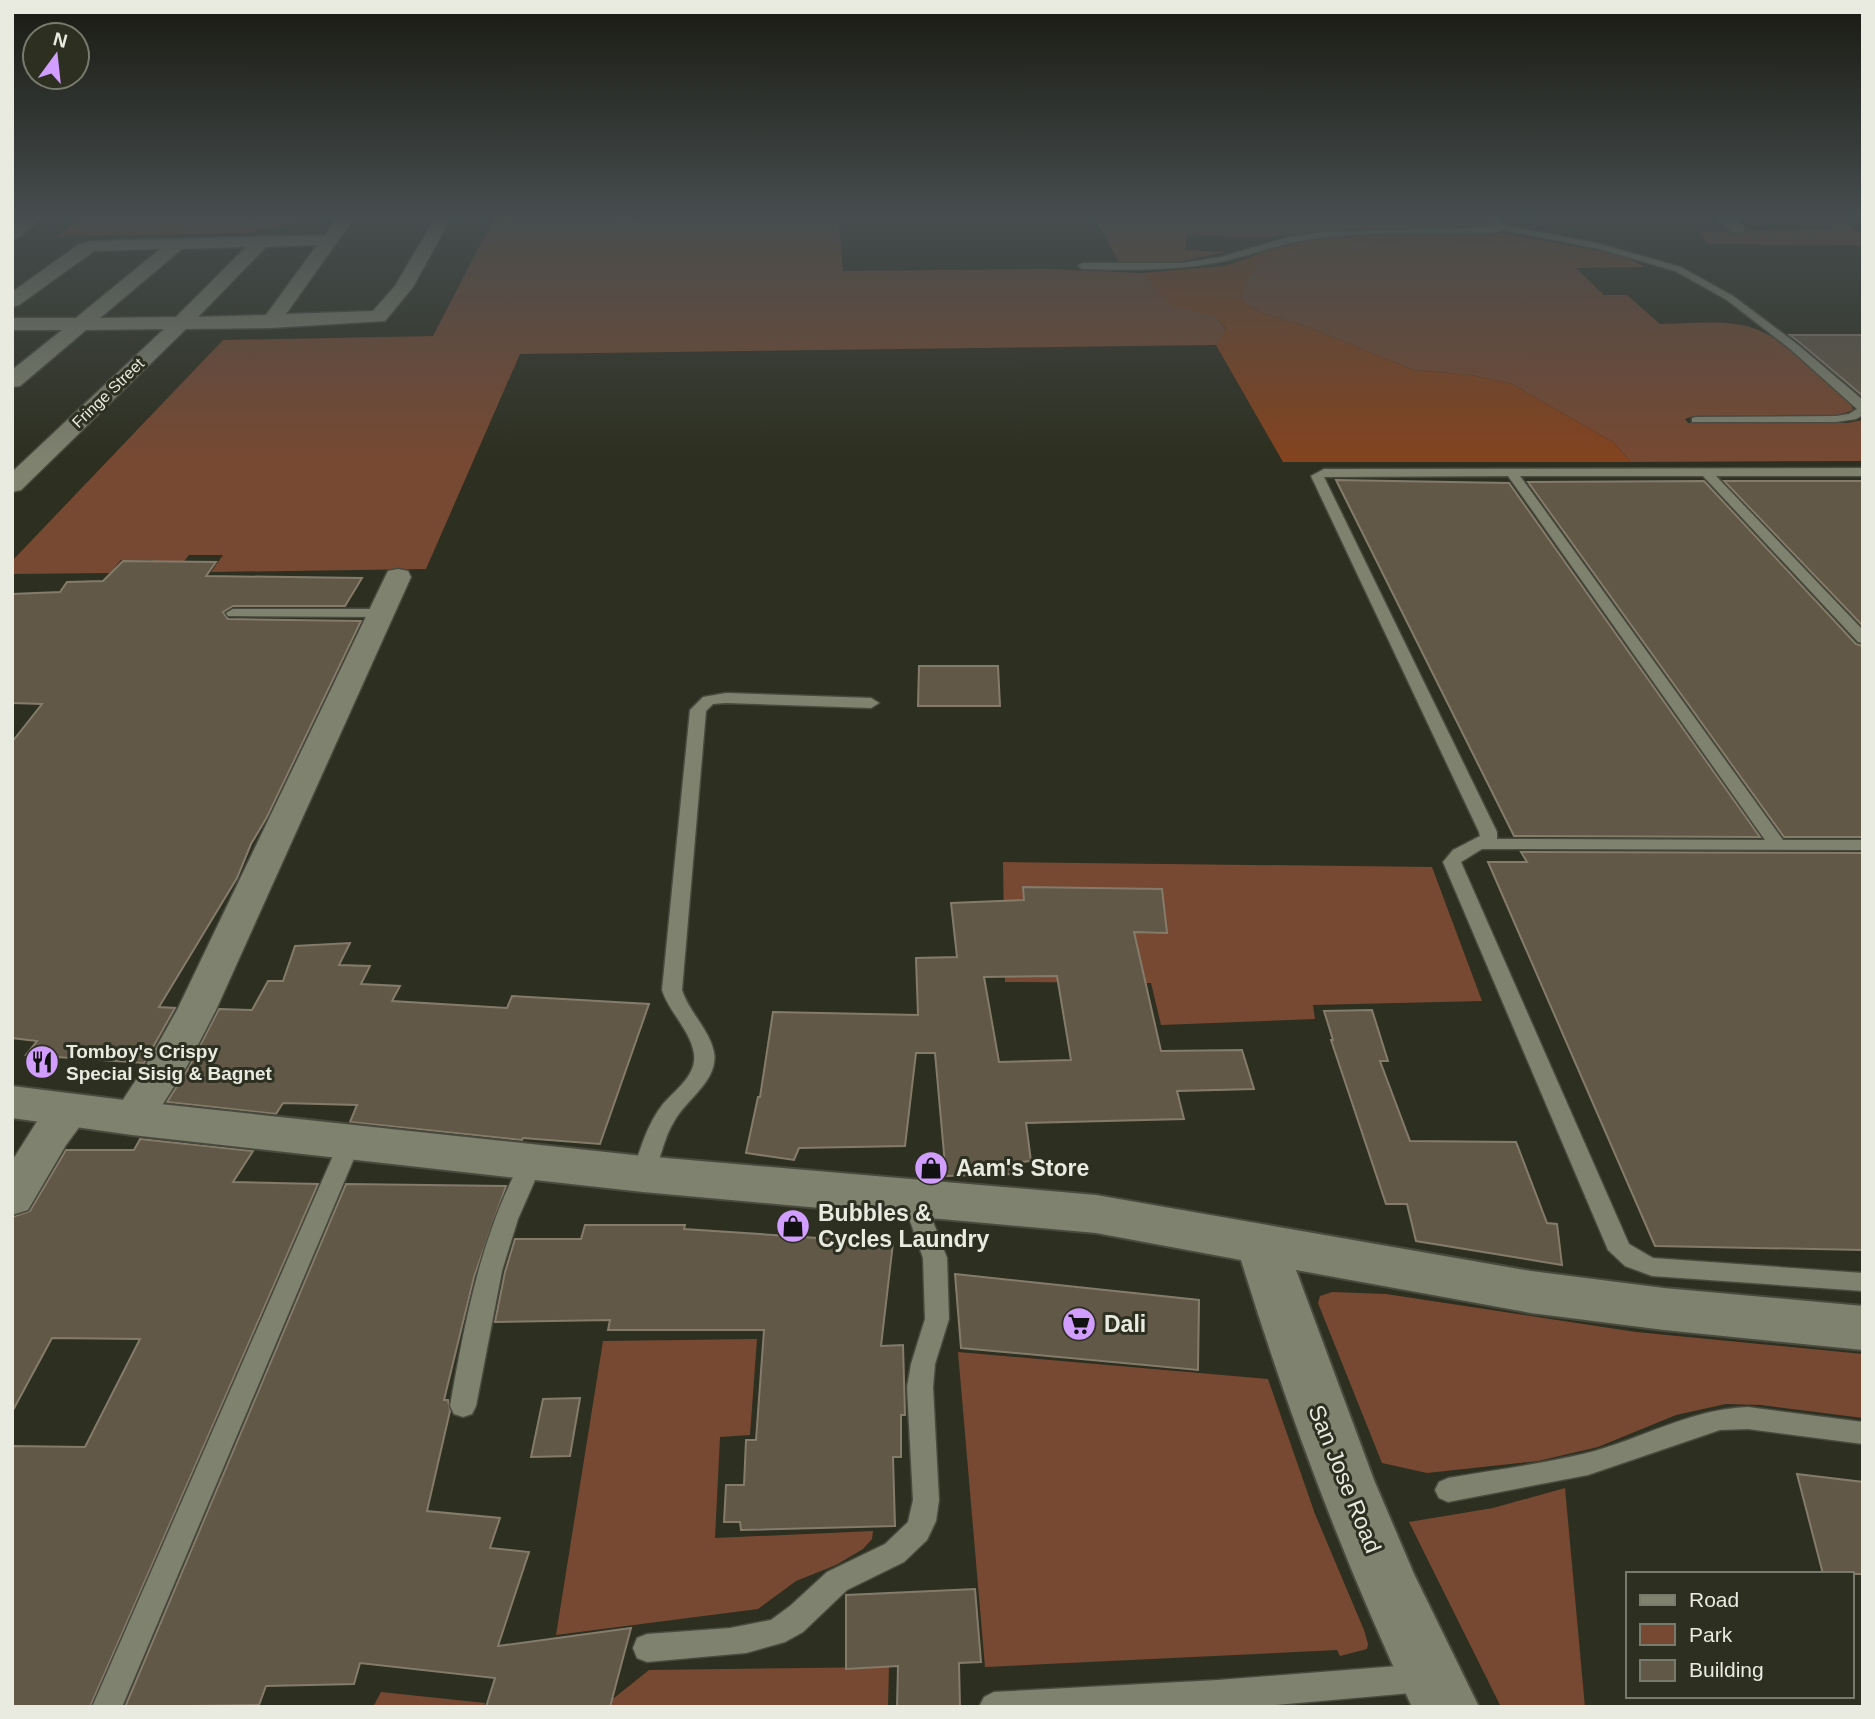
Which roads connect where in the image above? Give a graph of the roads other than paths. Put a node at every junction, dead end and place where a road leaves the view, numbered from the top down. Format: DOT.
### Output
graph roads {
  1 [pos="113,298"];
  2 [pos="205,298"];
  3 [pos="288,298"];
  4 [pos="394,298"];
  5 [pos="1730,298"];
  6 [pos="271,322"];
  7 [pos="180,323"];
  8 [pos="12,324"];
  9 [pos="82,324"];
  10 [pos="12,381"];
  11 [pos="1847,391"];
  12 [pos="1863,391"];
  13 [pos="1863,410"];
  14 [pos="1696,420"];
  15 [pos="1706,472"];
  16 [pos="1863,472"];
  17 [pos="1512,473"];
  18 [pos="12,485"];
  19 [pos="398,577"];
  20 [pos="233,613"];
  21 [pos="382,613"];
  22 [pos="1863,639"];
  23 [pos="870,702"];
  24 [pos="1482,844"];
  25 [pos="1778,845"];
  26 [pos="1863,845"];
  27 [pos="12,1102"];
  28 [pos="70,1111"];
  29 [pos="132,1118"];
  30 [pos="350,1142"];
  31 [pos="532,1162"];
  32 [pos="643,1174"];
  33 [pos="12,1198"];
  34 [pos="913,1198"];
  35 [pos="1262,1245"];
  36 [pos="1863,1282"];
  37 [pos="1863,1328"];
  38 [pos="463,1406"];
  39 [pos="1863,1433"];
  40 [pos="1448,1490"];
  41 [pos="647,1648"];
  42 [pos="1439,1692"];
  43 [pos="107,1707"];
  44 [pos="994,1707"];
  1 -- 9 [label="street"];
  2 -- 7 [label="street, Fringe Street"];
  3 -- 6 [label="street"];
  4 -- 6 [label="street"];
  5 -- 11 [label="lane"];
  6 -- 7 [label="street"];
  7 -- 9 [label="street"];
  7 -- 18 [label="street, Fringe Street"];
  8 -- 9 [label="street"];
  9 -- 10 [label="street"];
  11 -- 12 [label="lane"];
  11 -- 13 [label="lane"];
  13 -- 14 [label="lane"];
  15 -- 16 [label="lane"];
  15 -- 17 [label="lane"];
  15 -- 22 [label="lane"];
  17 -- 24 [label="lane"];
  17 -- 25 [label="lane"];
  19 -- 21 [label="street"];
  20 -- 21 [label="lane"];
  21 -- 29 [label="street"];
  23 -- 32 [label="lane"];
  24 -- 25 [label="lane"];
  24 -- 36 [label="lane"];
  25 -- 26 [label="lane"];
  27 -- 28 [label="street"];
  28 -- 29 [label="street"];
  28 -- 33 [label="street"];
  29 -- 30 [label="street"];
  30 -- 31 [label="street"];
  30 -- 43 [label="lane"];
  31 -- 32 [label="street"];
  31 -- 38 [label="lane"];
  32 -- 34 [label="street"];
  34 -- 35 [label="street"];
  34 -- 41 [label="lane"];
  35 -- 37 [label="street"];
  35 -- 42 [label="street, San Jose Road"];
  39 -- 40 [label="lane"];
  42 -- 44 [label="lane"];
}
